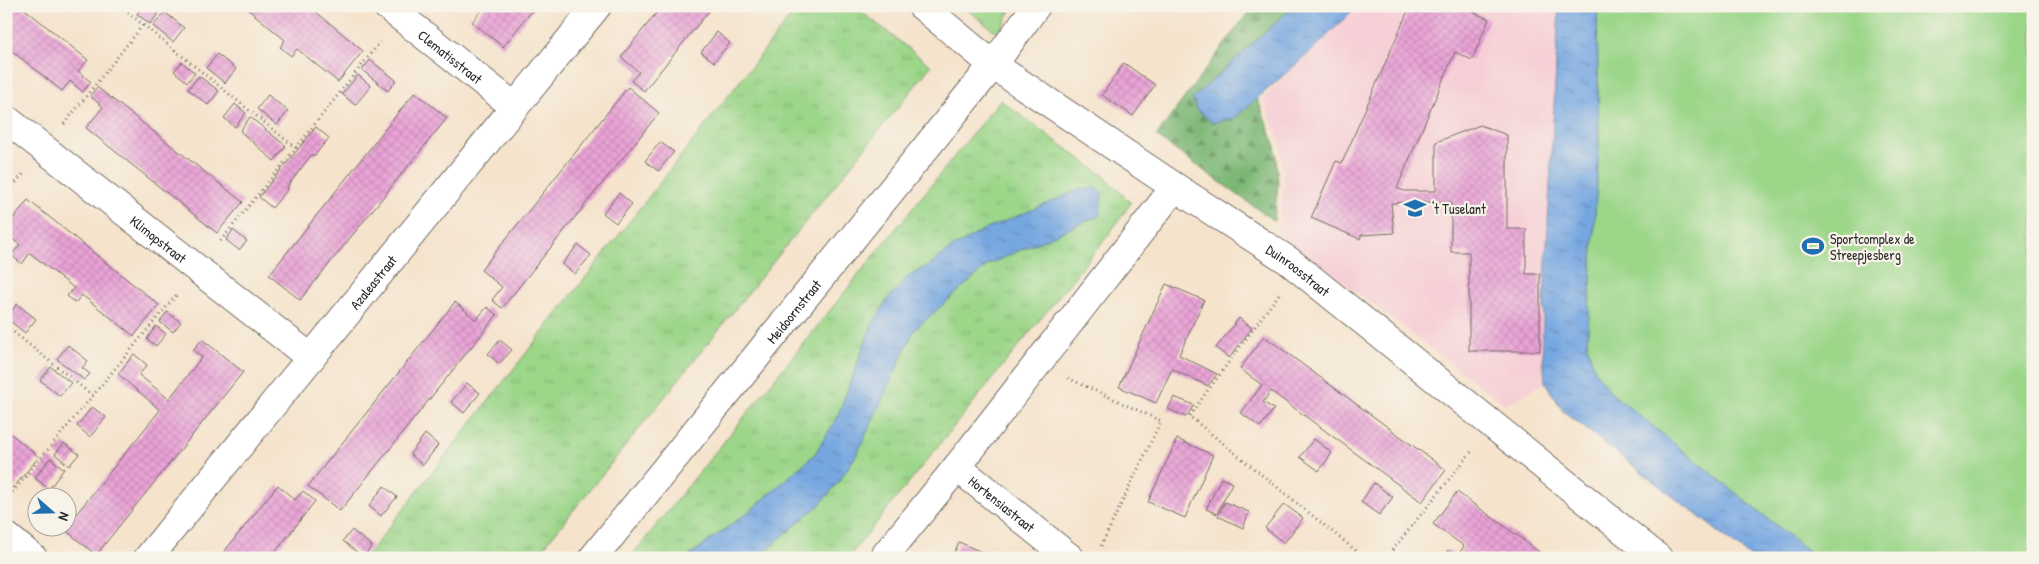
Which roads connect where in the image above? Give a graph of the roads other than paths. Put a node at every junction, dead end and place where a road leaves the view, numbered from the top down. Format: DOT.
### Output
graph roads {
  1 [pos="597,6"];
  2 [pos="922,6"];
  3 [pos="1036,6"];
  4 [pos="394,11"];
  5 [pos="993,65"];
  6 [pos="515,107"];
  7 [pos="6,119"];
  8 [pos="1175,187"];
  9 [pos="311,358"];
  10 [pos="957,467"];
  11 [pos="6,536"];
  12 [pos="33,558"];
  13 [pos="148,558"];
  14 [pos="593,558"];
  15 [pos="883,558"];
  16 [pos="1070,558"];
  17 [pos="1658,558"];
  1 -- 6 [label="street, Azaleastraat"];
  2 -- 5 [label="street, Duinroosstraat"];
  3 -- 5 [label="street, Meidoornstraat"];
  4 -- 6 [label="street, Clematisstraat"];
  5 -- 8 [label="street, Duinroosstraat"];
  5 -- 14 [label="street, Meidoornstraat"];
  6 -- 9 [label="street, Azaleastraat"];
  7 -- 9 [label="street, Klimopstraat"];
  8 -- 10 [label="street"];
  8 -- 17 [label="street, Duinroosstraat"];
  9 -- 13 [label="street, Azaleastraat"];
  10 -- 15 [label="street"];
  10 -- 16 [label="street, Hortensiastraat"];
  11 -- 12 [label="street"];
}
